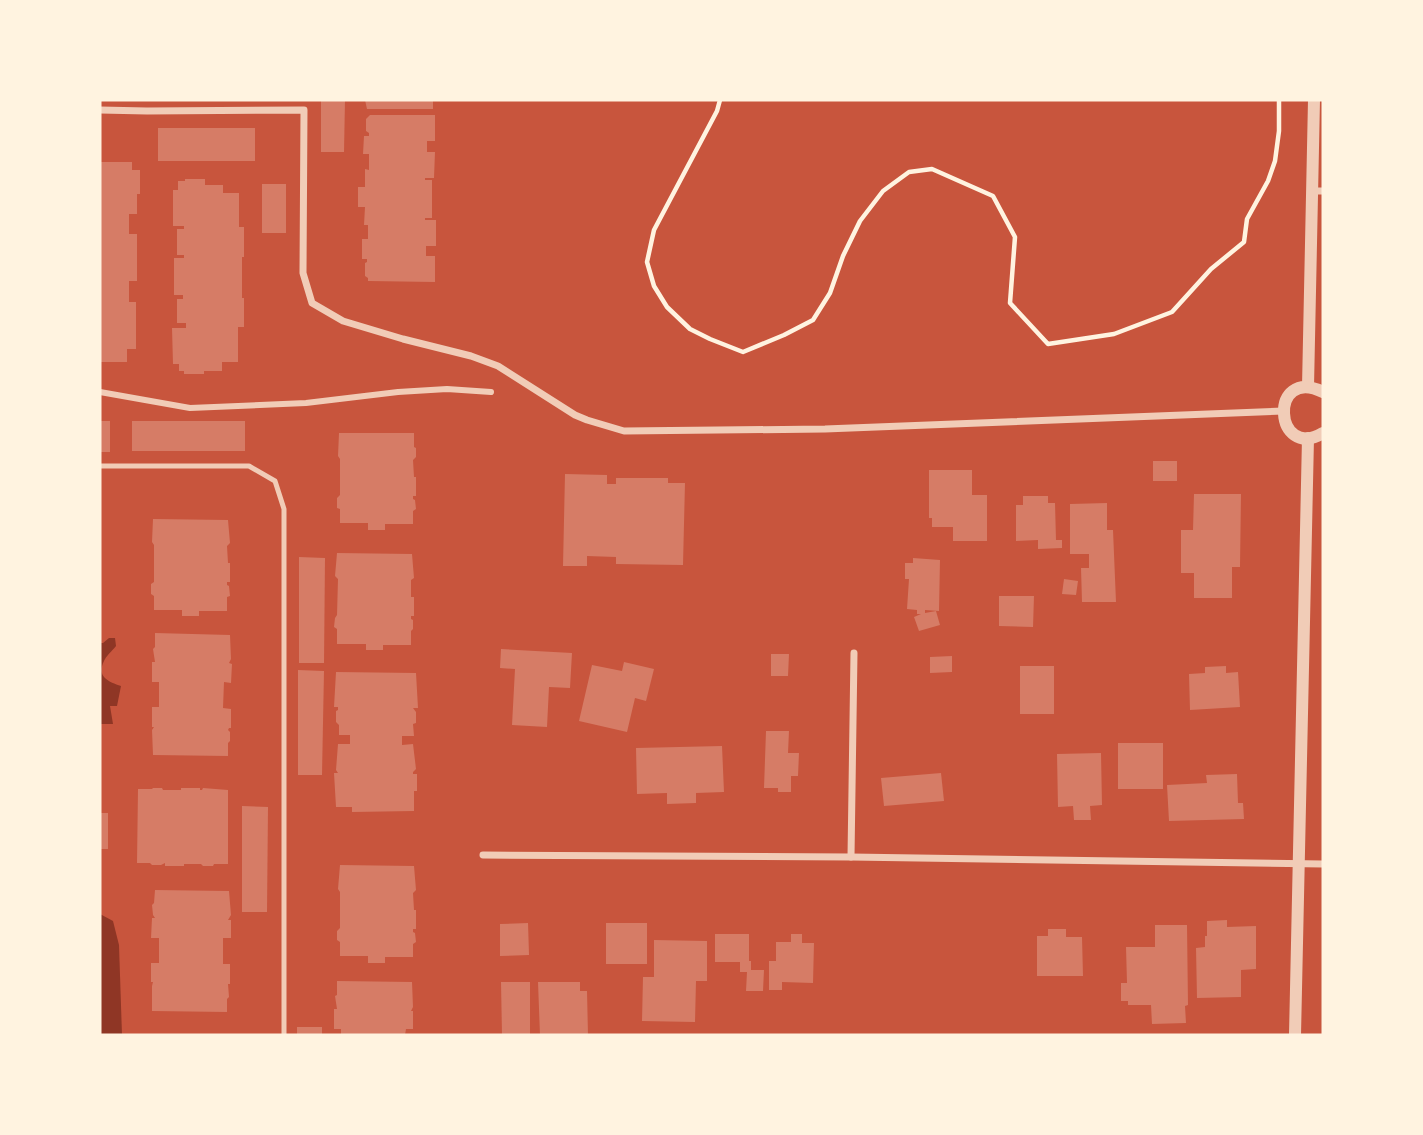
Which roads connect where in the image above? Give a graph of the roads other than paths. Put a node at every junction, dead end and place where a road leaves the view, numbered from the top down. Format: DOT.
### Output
graph roads {
  1 [pos="1314,100"];
  2 [pos="100,110"];
  3 [pos="1318,191"];
  4 [pos="1308,387"];
  5 [pos="100,392"];
  6 [pos="492,392"];
  7 [pos="1323,392"];
  8 [pos="1283,411"];
  9 [pos="1323,433"];
  10 [pos="1308,438"];
  11 [pos="100,466"];
  12 [pos="854,653"];
  13 [pos="483,855"];
  14 [pos="851,857"];
  15 [pos="1298,864"];
  16 [pos="1323,864"];
  17 [pos="284,1035"];
  18 [pos="1294,1035"];
  1 -- 3 [label="street"];
  2 -- 8 [label="street"];
  3 -- 4 [label="street"];
  4 -- 7 [label="street"];
  4 -- 8 [label="street"];
  5 -- 6 [label="street"];
  8 -- 10 [label="street"];
  9 -- 10 [label="street"];
  10 -- 15 [label="street"];
  11 -- 17 [label="lane"];
  12 -- 14 [label="street"];
  13 -- 14 [label="street"];
  14 -- 15 [label="street"];
  15 -- 16 [label="street"];
  15 -- 18 [label="street"];
}
